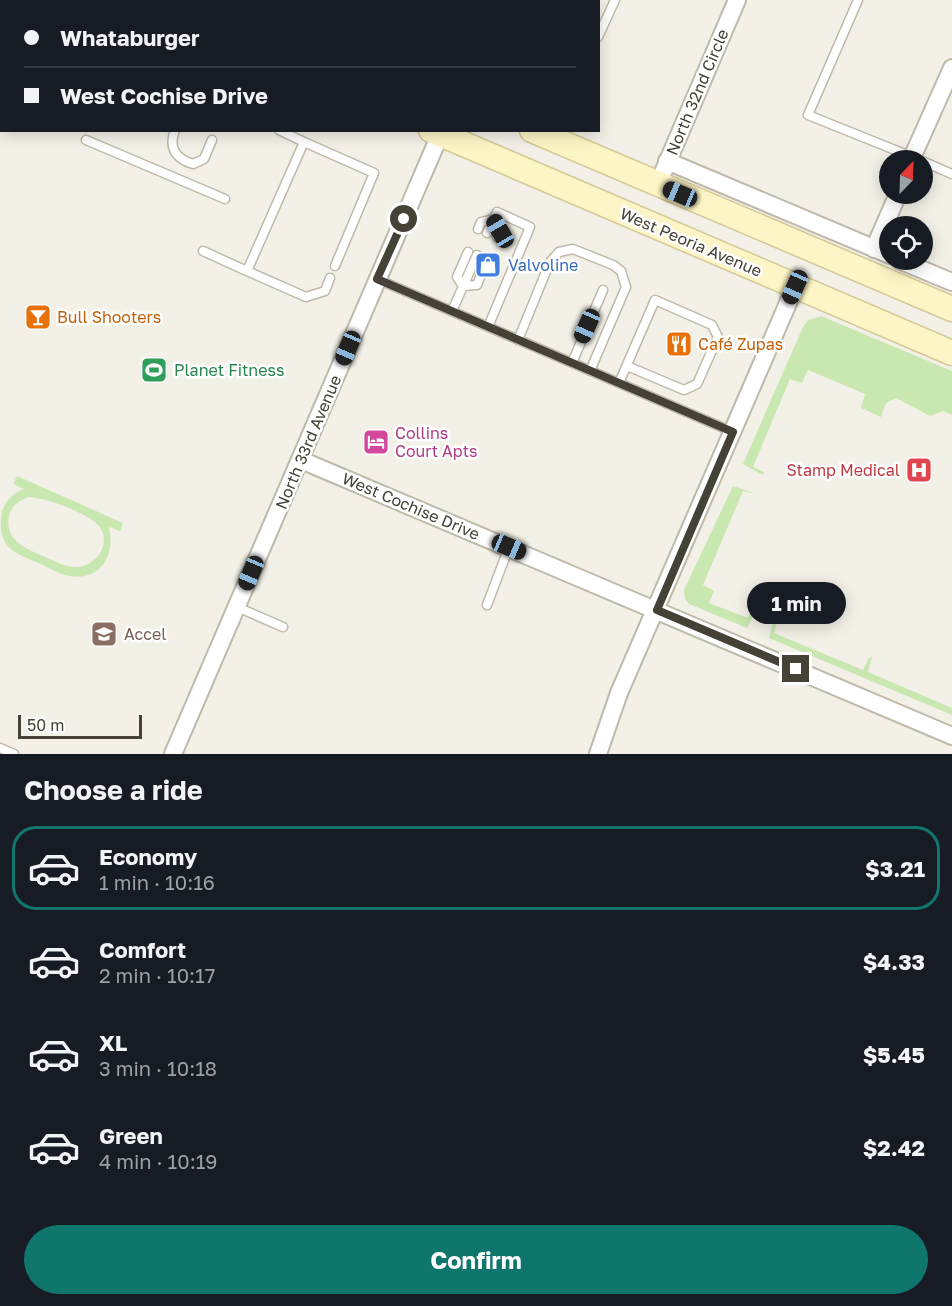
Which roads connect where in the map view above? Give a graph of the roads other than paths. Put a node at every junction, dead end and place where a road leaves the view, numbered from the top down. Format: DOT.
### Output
graph roads {
  1 [pos="615,0"];
  2 [pos="737,0"];
  3 [pos="858,0"];
  4 [pos="600,33"];
  5 [pos="952,68"];
  6 [pos="175,132"];
  7 [pos="284,132"];
  8 [pos="438,132"];
  9 [pos="548,134"];
  10 [pos="86,140"];
  11 [pos="212,140"];
  12 [pos="304,141"];
  13 [pos="893,150"];
  14 [pos="921,150"];
  15 [pos="667,161"];
  16 [pos="933,166"];
  17 [pos="952,174"];
  18 [pos="658,184"];
  19 [pos="225,199"];
  20 [pos="494,219"];
  21 [pos="478,229"];
  22 [pos="487,233"];
  23 [pos="497,237"];
  24 [pos="811,250"];
  25 [pos="202,251"];
  26 [pos="879,251"];
  27 [pos="473,254"];
  28 [pos="487,260"];
  29 [pos="335,266"];
  30 [pos="923,270"];
  31 [pos="247,271"];
  32 [pos="330,279"];
  33 [pos="377,279"];
  34 [pos="952,282"];
  35 [pos="463,286"];
  36 [pos="795,287"];
  37 [pos="603,290"];
  38 [pos="952,309"];
  39 [pos="452,311"];
  40 [pos="488,327"];
  41 [pos="518,340"];
  42 [pos="952,353"];
  43 [pos="572,363"];
  44 [pos="627,366"];
  45 [pos="591,371"];
  46 [pos="619,383"];
  47 [pos="733,432"];
  48 [pos="301,460"];
  49 [pos="509,547"];
  50 [pos="487,605"];
  51 [pos="237,607"];
  52 [pos="657,610"];
  53 [pos="284,627"];
  54 [pos="952,736"];
  55 [pos="0,748"];
  56 [pos="14,754"];
  57 [pos="173,754"];
  58 [pos="598,754"];
  1 -- 4 [label="lane"];
  2 -- 15 [label="street, North 32nd Circle"];
  3 -- 13 [label="lane"];
  5 -- 14 [label="street"];
  6 -- 11 [label="lane"];
  7 -- 12 [label="lane"];
  8 -- 33 [label="street, North 33rd Avenue"];
  8 -- 36 [label="main road, West Peoria Avenue"];
  9 -- 18 [label="main road"];
  10 -- 19 [label="lane"];
  12 -- 29 [label="lane"];
  12 -- 31 [label="lane"];
  15 -- 18 [label="street, North 32nd Circle"];
  15 -- 26 [label="street"];
  16 -- 17 [label="lane"];
  18 -- 24 [label="main road"];
  20 -- 21 [label="lane"];
  20 -- 22 [label="lane"];
  20 -- 23 [label="lane"];
  20 -- 40 [label="lane"];
  24 -- 36 [label="main road"];
  24 -- 38 [label="main road"];
  25 -- 31 [label="lane"];
  27 -- 35 [label="lane"];
  28 -- 35 [label="lane"];
  30 -- 34 [label="street"];
  31 -- 32 [label="lane"];
  33 -- 39 [label="lane"];
  33 -- 48 [label="street, North 33rd Avenue"];
  35 -- 39 [label="lane"];
  36 -- 42 [label="main road, West Peoria Avenue"];
  36 -- 47 [label="street"];
  37 -- 43 [label="lane"];
  39 -- 40 [label="lane"];
  40 -- 41 [label="lane"];
  41 -- 43 [label="lane"];
  41 -- 45 [label="lane"];
  43 -- 45 [label="lane"];
  44 -- 44 [label="lane"];
  44 -- 46 [label="lane"];
  45 -- 46 [label="lane"];
  46 -- 47 [label="lane"];
  47 -- 52 [label="street"];
  48 -- 49 [label="street, West Cochise Drive"];
  48 -- 51 [label="street, North 33rd Avenue"];
  49 -- 50 [label="lane"];
  49 -- 52 [label="street, West Cochise Drive"];
  51 -- 53 [label="lane"];
  51 -- 57 [label="street, North 33rd Avenue"];
  52 -- 54 [label="street, West Cochise Drive"];
  52 -- 58 [label="street"];
  55 -- 56 [label="lane"];
}
